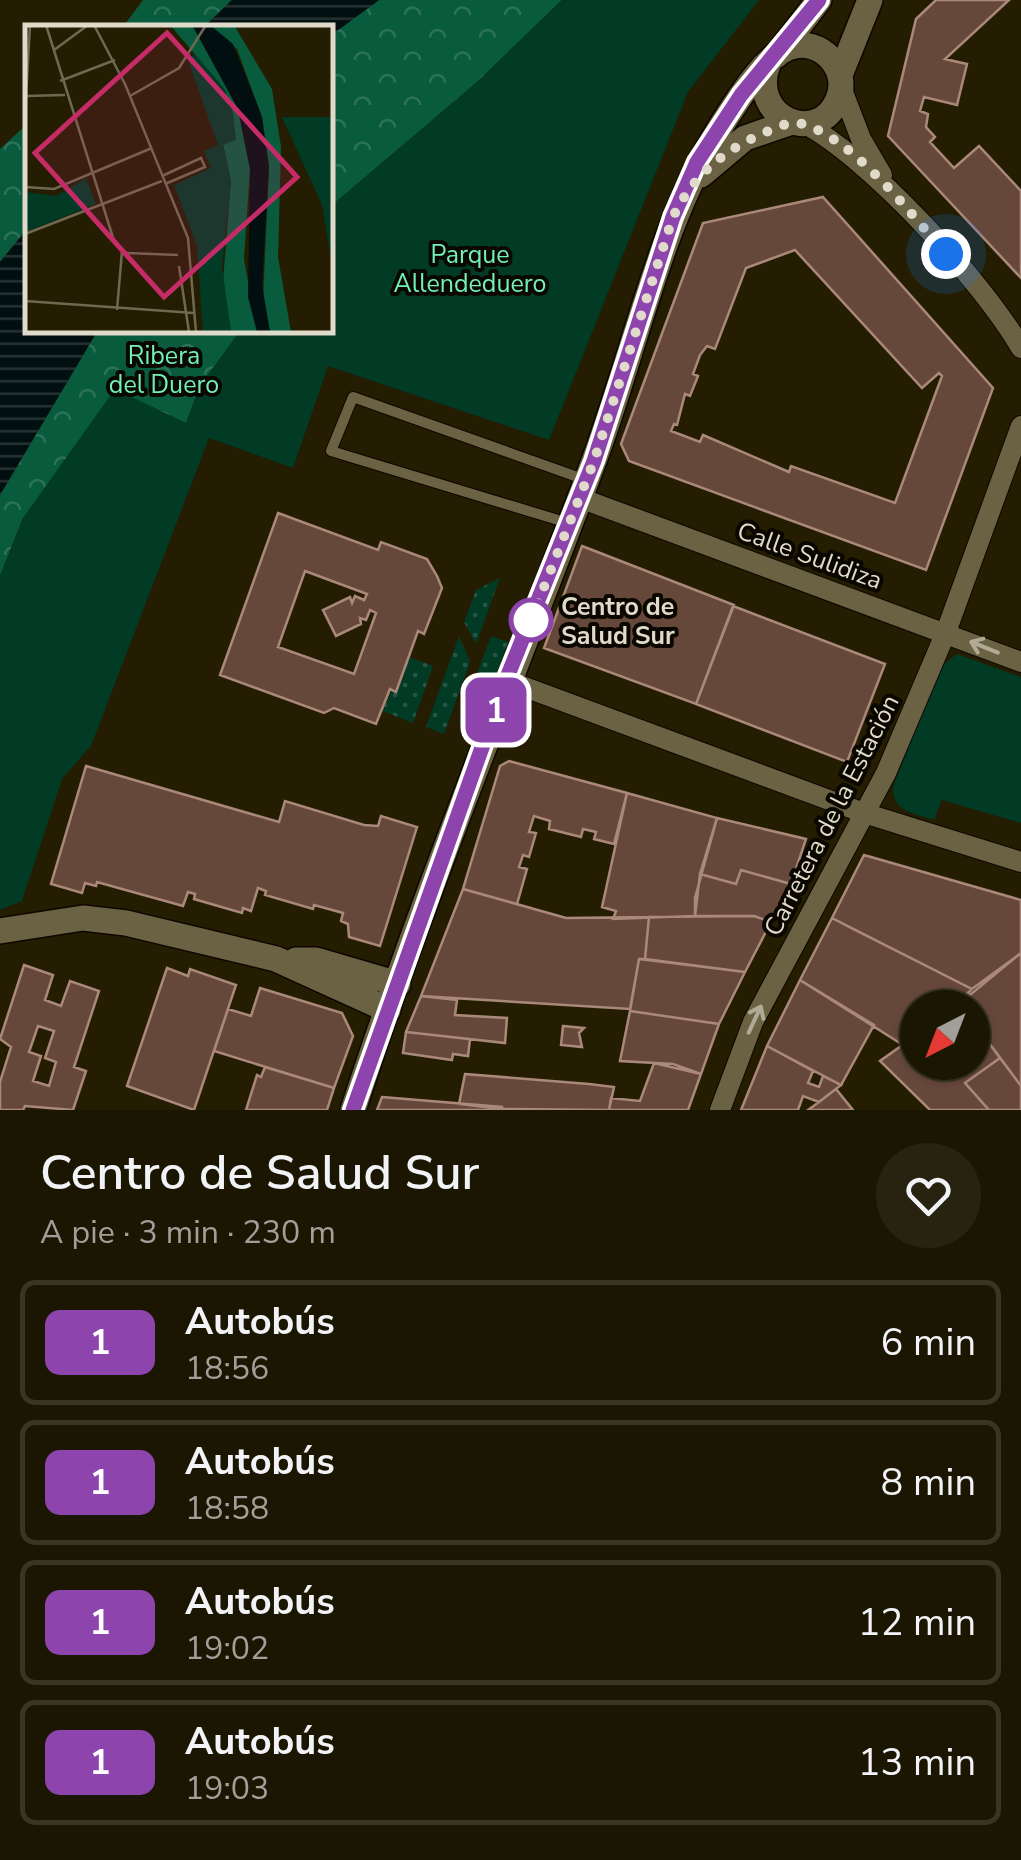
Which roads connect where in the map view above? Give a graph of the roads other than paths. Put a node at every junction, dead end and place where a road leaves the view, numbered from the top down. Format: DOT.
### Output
graph roads {
  1 [pos="818,0"];
  2 [pos="870,0"];
  3 [pos="773,59"];
  4 [pos="841,81"];
  5 [pos="797,123"];
  6 [pos="687,189"];
  7 [pos="893,194"];
  8 [pos="1021,348"];
  9 [pos="1021,426"];
  10 [pos="583,489"];
  11 [pos="570,523"];
  12 [pos="946,632"];
  13 [pos="1021,662"];
  14 [pos="506,680"];
  15 [pos="864,813"];
  16 [pos="1021,862"];
  17 [pos="0,931"];
  18 [pos="276,959"];
  19 [pos="398,984"];
  20 [pos="388,1010"];
  21 [pos="353,1110"];
  22 [pos="720,1110"];
  1 -- 3 [label="street"];
  2 -- 4 [label="street"];
  3 -- 4 [label="street"];
  3 -- 5 [label="street"];
  3 -- 6 [label="street"];
  4 -- 5 [label="street"];
  4 -- 7 [label="street"];
  5 -- 6 [label="street"];
  5 -- 7 [label="street"];
  6 -- 10 [label="street"];
  7 -- 8 [label="street"];
  9 -- 12 [label="street, Carretera de la Estación"];
  10 -- 11 [label="street"];
  10 -- 11 [label="lane"];
  10 -- 12 [label="street, Calle Sulidiza"];
  11 -- 14 [label="street"];
  13 -- 12 [label="street, Calle Sulidiza, one-way"];
  12 -- 15 [label="street, Carretera de la Estación"];
  14 -- 15 [label="street"];
  14 -- 19 [label="street"];
  15 -- 16 [label="street"];
  22 -- 15 [label="street, Carretera de la Estación, one-way"];
  17 -- 18 [label="street"];
  18 -- 19 [label="street"];
  18 -- 20 [label="street"];
  19 -- 20 [label="street"];
  20 -- 21 [label="street"];
}
